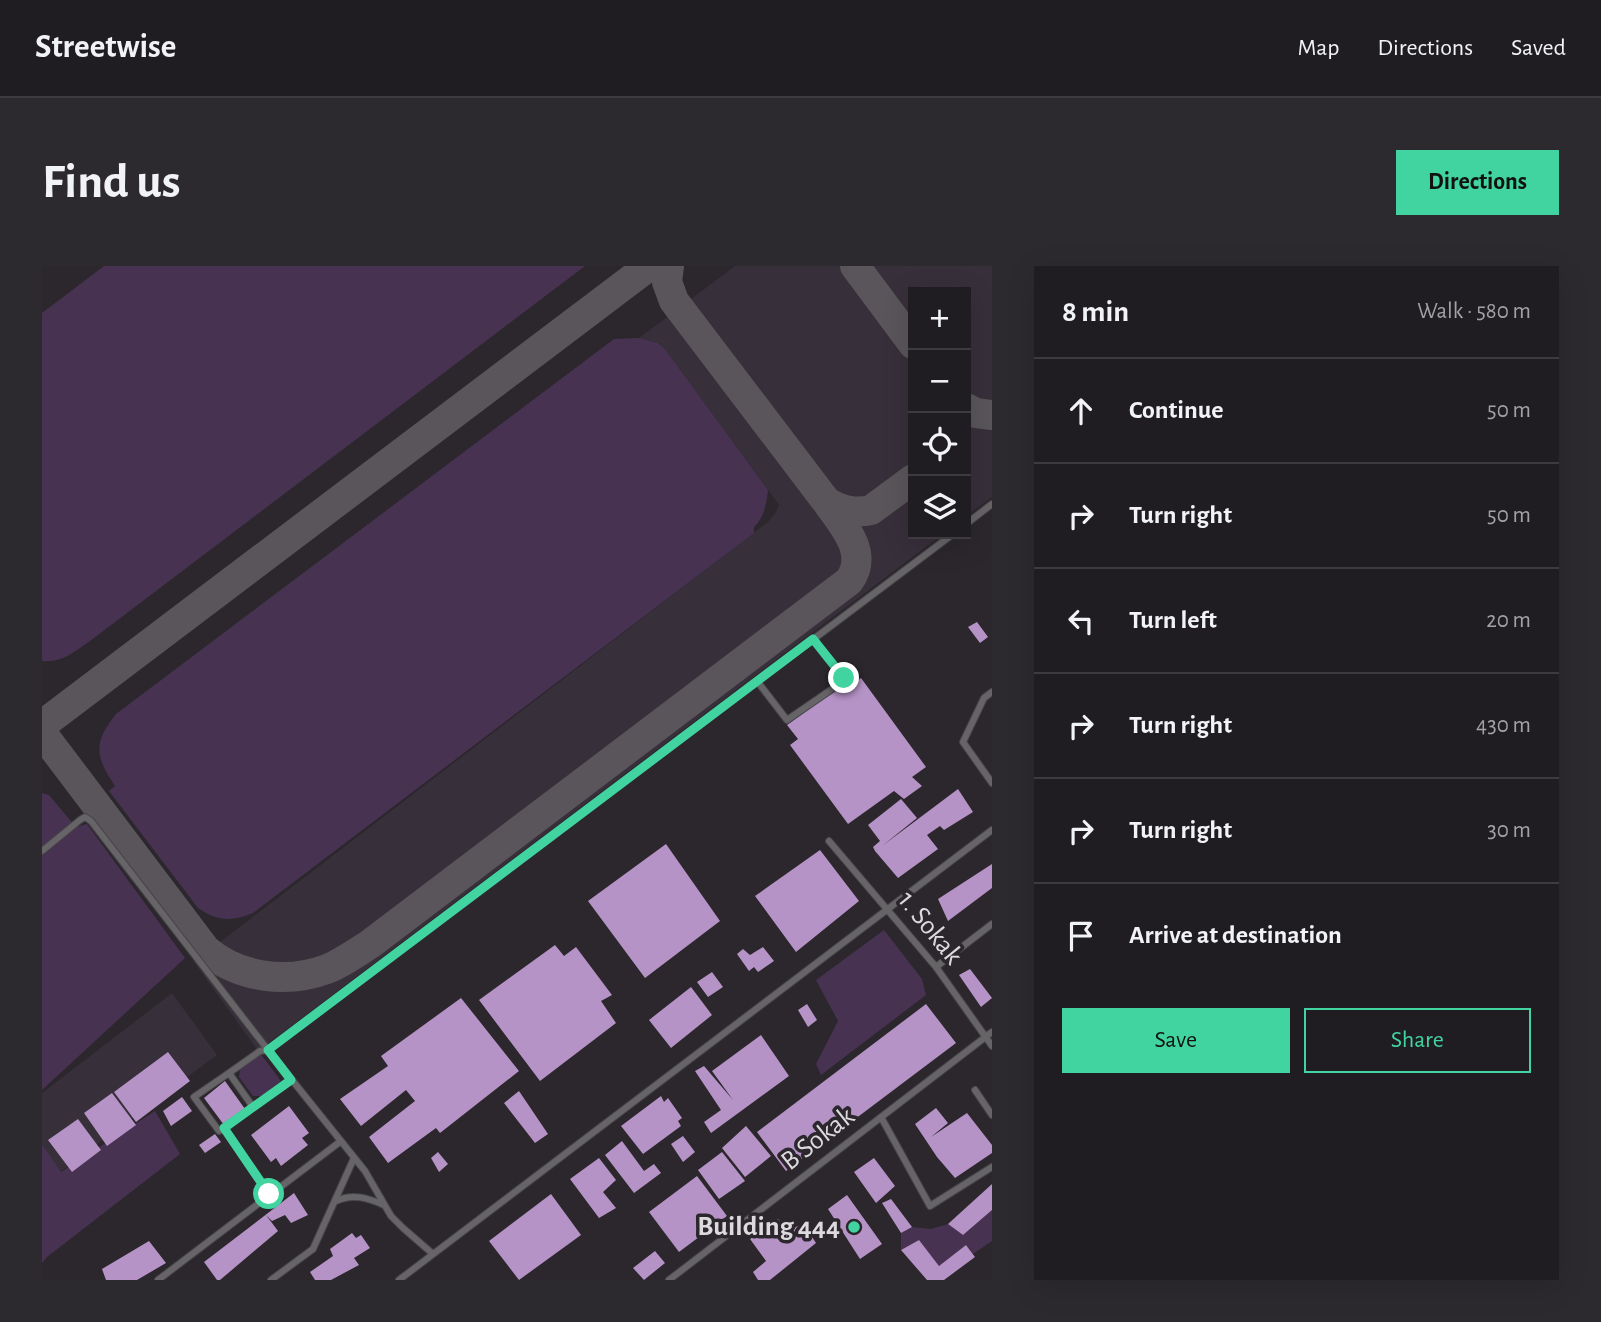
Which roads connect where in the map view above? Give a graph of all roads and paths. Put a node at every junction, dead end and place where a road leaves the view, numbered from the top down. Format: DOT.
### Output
graph roads {
  1 [pos="992,504"];
  2 [pos="971,520"];
  3 [pos="946,539"];
  4 [pos="813,639"];
  5 [pos="844,678"];
  6 [pos="757,681"];
  7 [pos="835,687"];
  8 [pos="992,692"];
  9 [pos="992,783"];
  10 [pos="992,830"];
  11 [pos="829,841"];
  12 [pos="42,850"];
  13 [pos="888,908"];
  14 [pos="992,924"];
  15 [pos="936,967"];
  16 [pos="992,1032"];
  17 [pos="985,1037"];
  18 [pos="992,1046"];
  19 [pos="268,1050"];
  20 [pos="229,1073"];
  21 [pos="291,1080"];
  22 [pos="975,1090"];
  23 [pos="253,1107"];
  24 [pos="992,1115"];
  25 [pos="881,1117"];
  26 [pos="224,1128"];
  27 [pos="341,1141"];
  28 [pos="354,1158"];
  29 [pos="992,1167"];
  30 [pos="269,1194"];
  31 [pos="336,1201"];
  32 [pos="385,1205"];
  33 [pos="433,1254"];
  34 [pos="158,1280"];
  35 [pos="271,1280"];
  36 [pos="399,1280"];
  37 [pos="669,1280"];
  1 -- 2 [label="lane"];
  3 -- 4 [label="lane"];
  4 -- 5 [label="path"];
  4 -- 6 [label="lane"];
  6 -- 7 [label="lane"];
  6 -- 19 [label="lane"];
  8 -- 9 [label="lane"];
  10 -- 13 [label="lane"];
  11 -- 13 [label="lane, 1. Sokak"];
  12 -- 19 [label="lane"];
  13 -- 15 [label="lane, 1. Sokak"];
  13 -- 33 [label="lane"];
  14 -- 15 [label="lane"];
  15 -- 17 [label="lane, 1. Sokak"];
  16 -- 17 [label="lane, B Sokak"];
  17 -- 18 [label="lane, 1. Sokak"];
  17 -- 25 [label="lane, B Sokak"];
  19 -- 20 [label="lane"];
  19 -- 21 [label="lane"];
  20 -- 23 [label="lane"];
  20 -- 26 [label="lane"];
  21 -- 23 [label="lane"];
  21 -- 27 [label="lane"];
  22 -- 24 [label="lane"];
  23 -- 26 [label="lane"];
  25 -- 29 [label="lane"];
  25 -- 37 [label="lane, B Sokak"];
  26 -- 30 [label="lane"];
  27 -- 28 [label="lane"];
  27 -- 30 [label="lane"];
  28 -- 31 [label="lane"];
  28 -- 32 [label="lane"];
  30 -- 34 [label="lane"];
  31 -- 32 [label="lane"];
  31 -- 35 [label="lane"];
  32 -- 33 [label="lane"];
  33 -- 36 [label="lane"];
}
